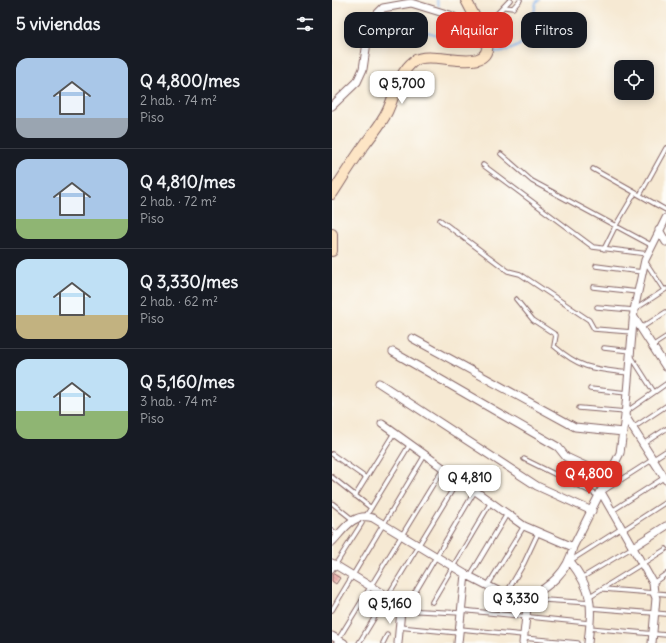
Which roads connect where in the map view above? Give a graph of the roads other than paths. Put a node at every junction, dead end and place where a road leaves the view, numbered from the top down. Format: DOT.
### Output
graph roads {
  1 [pos="466,0"];
  2 [pos="510,0"];
  3 [pos="520,0"];
  4 [pos="411,2"];
  5 [pos="505,7"];
  6 [pos="441,12"];
  7 [pos="473,12"];
  8 [pos="500,12"];
  9 [pos="487,48"];
  10 [pos="332,106"];
  11 [pos="666,148"];
  12 [pos="501,154"];
  13 [pos="483,165"];
  14 [pos="593,169"];
  15 [pos="635,193"];
  16 [pos="332,194"];
  17 [pos="640,195"];
  18 [pos="666,210"];
  19 [pos="666,218"];
  20 [pos="440,220"];
  21 [pos="616,225"];
  22 [pos="659,230"];
  23 [pos="332,234"];
  24 [pos="666,242"];
  25 [pos="652,245"];
  26 [pos="604,249"];
  27 [pos="332,251"];
  28 [pos="646,257"];
  29 [pos="596,266"];
  30 [pos="642,272"];
  31 [pos="594,287"];
  32 [pos="665,289"];
  33 [pos="638,292"];
  34 [pos="516,299"];
  35 [pos="597,307"];
  36 [pos="666,312"];
  37 [pos="633,313"];
  38 [pos="641,328"];
  39 [pos="632,332"];
  40 [pos="666,337"];
  41 [pos="412,338"];
  42 [pos="652,346"];
  43 [pos="604,348"];
  44 [pos="393,352"];
  45 [pos="630,352"];
  46 [pos="665,362"];
  47 [pos="629,373"];
  48 [pos="379,383"];
  49 [pos="666,384"];
  50 [pos="590,389"];
  51 [pos="654,392"];
  52 [pos="627,393"];
  53 [pos="666,406"];
  54 [pos="579,408"];
  55 [pos="625,414"];
  56 [pos="382,424"];
  57 [pos="633,428"];
  58 [pos="666,429"];
  59 [pos="623,432"];
  60 [pos="394,433"];
  61 [pos="410,444"];
  62 [pos="643,444"];
  63 [pos="666,451"];
  64 [pos="332,454"];
  65 [pos="425,455"];
  66 [pos="524,459"];
  67 [pos="653,460"];
  68 [pos="443,468"];
  69 [pos="609,477"];
  70 [pos="332,478"];
  71 [pos="366,478"];
  72 [pos="666,478"];
  73 [pos="459,479"];
  74 [pos="475,491"];
  75 [pos="600,494"];
  76 [pos="355,496"];
  77 [pos="491,502"];
  78 [pos="666,502"];
  79 [pos="332,503"];
  80 [pos="370,508"];
  81 [pos="592,511"];
  82 [pos="612,511"];
  83 [pos="507,514"];
  84 [pos="366,516"];
  85 [pos="352,519"];
  86 [pos="362,524"];
  87 [pos="383,524"];
  88 [pos="524,526"];
  89 [pos="666,526"];
  90 [pos="622,529"];
  91 [pos="332,530"];
  92 [pos="538,533"];
  93 [pos="338,535"];
  94 [pos="402,536"];
  95 [pos="332,542"];
  96 [pos="418,546"];
  97 [pos="573,547"];
  98 [pos="633,547"];
  99 [pos="666,549"];
  100 [pos="436,556"];
  101 [pos="570,561"];
  102 [pos="643,564"];
  103 [pos="333,566"];
  104 [pos="453,566"];
  105 [pos="468,575"];
  106 [pos="666,575"];
  107 [pos="352,576"];
  108 [pos="583,577"];
  109 [pos="653,583"];
  110 [pos="488,585"];
  111 [pos="370,587"];
  112 [pos="603,589"];
  113 [pos="654,593"];
  114 [pos="506,594"];
  115 [pos="666,594"];
  116 [pos="413,596"];
  117 [pos="387,597"];
  118 [pos="528,599"];
  119 [pos="432,602"];
  120 [pos="591,602"];
  121 [pos="332,610"];
  122 [pos="401,610"];
  123 [pos="461,611"];
  124 [pos="655,614"];
  125 [pos="666,614"];
  126 [pos="526,617"];
  127 [pos="590,626"];
  128 [pos="399,627"];
  129 [pos="459,631"];
  130 [pos="653,634"];
  131 [pos="387,635"];
  132 [pos="666,635"];
  133 [pos="523,639"];
  134 [pos="338,640"];
  135 [pos="359,643"];
  136 [pos="383,643"];
  137 [pos="398,643"];
  138 [pos="458,643"];
  139 [pos="578,643"];
  140 [pos="588,643"];
  141 [pos="652,643"];
  1 -- 7 [label="main road"];
  2 -- 5 [label="lane"];
  3 -- 5 [label="lane"];
  4 -- 6 [label="street"];
  4 -- 10 [label="street"];
  5 -- 8 [label="lane"];
  9 -- 16 [label="main road"];
  11 -- 17 [label="lane"];
  12 -- 21 [label="lane"];
  13 -- 26 [label="lane"];
  14 -- 15 [label="lane"];
  15 -- 17 [label="lane"];
  15 -- 21 [label="lane"];
  17 -- 18 [label="lane"];
  19 -- 22 [label="street"];
  20 -- 39 [label="lane"];
  21 -- 25 [label="lane"];
  21 -- 26 [label="lane"];
  22 -- 24 [label="street"];
  22 -- 25 [label="street"];
  23 -- 27 [label="main road"];
  25 -- 28 [label="street"];
  26 -- 28 [label="lane"];
  28 -- 30 [label="street"];
  28 -- 32 [label="lane"];
  29 -- 30 [label="lane"];
  30 -- 33 [label="street"];
  31 -- 33 [label="lane"];
  32 -- 37 [label="lane"];
  33 -- 37 [label="street"];
  34 -- 47 [label="lane"];
  35 -- 37 [label="lane"];
  36 -- 38 [label="lane"];
  37 -- 38 [label="street"];
  37 -- 39 [label="street"];
  38 -- 42 [label="street"];
  39 -- 45 [label="street"];
  40 -- 42 [label="lane"];
  41 -- 59 [label="street"];
  42 -- 46 [label="street"];
  43 -- 45 [label="lane"];
  44 -- 69 [label="street"];
  45 -- 47 [label="street"];
  45 -- 51 [label="lane"];
  47 -- 52 [label="street"];
  48 -- 81 [label="street"];
  49 -- 51 [label="lane"];
  50 -- 52 [label="lane"];
  51 -- 55 [label="lane"];
  52 -- 55 [label="street"];
  53 -- 57 [label="lane"];
  54 -- 55 [label="lane"];
  55 -- 57 [label="street"];
  55 -- 59 [label="street"];
  56 -- 60 [label="street"];
  57 -- 62 [label="street"];
  58 -- 62 [label="lane"];
  59 -- 69 [label="street"];
  60 -- 61 [label="street"];
  60 -- 71 [label="lane"];
  61 -- 65 [label="street"];
  61 -- 80 [label="lane"];
  62 -- 67 [label="street"];
  63 -- 67 [label="lane"];
  64 -- 71 [label="lane"];
  65 -- 68 [label="street"];
  65 -- 87 [label="lane"];
  66 -- 75 [label="lane"];
  67 -- 72 [label="street"];
  67 -- 75 [label="lane"];
  68 -- 73 [label="street"];
  68 -- 94 [label="lane"];
  69 -- 75 [label="street"];
  70 -- 76 [label="lane"];
  71 -- 76 [label="lane"];
  72 -- 82 [label="lane"];
  73 -- 74 [label="street"];
  73 -- 96 [label="lane"];
  74 -- 77 [label="street"];
  74 -- 100 [label="lane"];
  75 -- 81 [label="street"];
  75 -- 82 [label="street"];
  76 -- 80 [label="lane"];
  77 -- 83 [label="street"];
  77 -- 104 [label="lane"];
  78 -- 90 [label="lane"];
  79 -- 85 [label="lane"];
  80 -- 84 [label="lane"];
  81 -- 97 [label="street"];
  82 -- 90 [label="street"];
  83 -- 88 [label="street"];
  83 -- 105 [label="lane"];
  84 -- 85 [label="street"];
  84 -- 87 [label="street"];
  85 -- 93 [label="street"];
  86 -- 103 [label="lane"];
  87 -- 94 [label="street"];
  87 -- 107 [label="lane"];
  88 -- 92 [label="street"];
  88 -- 110 [label="lane"];
  89 -- 98 [label="street"];
  90 -- 98 [label="street"];
  90 -- 101 [label="lane"];
  91 -- 93 [label="lane"];
  92 -- 97 [label="street"];
  92 -- 114 [label="lane"];
  93 -- 95 [label="street"];
  94 -- 96 [label="street"];
  94 -- 111 [label="lane"];
  96 -- 100 [label="street"];
  96 -- 117 [label="lane"];
  97 -- 101 [label="street"];
  98 -- 102 [label="street"];
  98 -- 108 [label="lane"];
  99 -- 102 [label="lane"];
  100 -- 104 [label="street"];
  100 -- 116 [label="lane"];
  101 -- 108 [label="street"];
  101 -- 118 [label="street"];
  102 -- 109 [label="street"];
  102 -- 112 [label="lane"];
  103 -- 107 [label="street"];
  104 -- 105 [label="street"];
  104 -- 119 [label="lane"];
  105 -- 110 [label="street"];
  105 -- 123 [label="street"];
  106 -- 109 [label="lane"];
  107 -- 111 [label="street"];
  107 -- 121 [label="lane"];
  108 -- 120 [label="street"];
  109 -- 113 [label="street"];
  110 -- 114 [label="street"];
  111 -- 117 [label="street"];
  111 -- 134 [label="lane"];
  112 -- 113 [label="lane"];
  112 -- 120 [label="lane"];
  113 -- 115 [label="lane"];
  113 -- 124 [label="street"];
  114 -- 118 [label="street"];
  117 -- 122 [label="street"];
  117 -- 135 [label="lane"];
  118 -- 120 [label="lane"];
  118 -- 126 [label="street"];
  120 -- 124 [label="lane"];
  120 -- 127 [label="street"];
  122 -- 123 [label="lane"];
  122 -- 128 [label="street"];
  123 -- 126 [label="lane"];
  123 -- 129 [label="street"];
  124 -- 125 [label="lane"];
  124 -- 130 [label="street"];
  126 -- 127 [label="lane"];
  126 -- 133 [label="street"];
  127 -- 130 [label="lane"];
  127 -- 140 [label="street"];
  128 -- 129 [label="lane"];
  128 -- 137 [label="street"];
  129 -- 133 [label="lane"];
  129 -- 138 [label="street"];
  130 -- 132 [label="lane"];
  130 -- 141 [label="street"];
  131 -- 136 [label="lane"];
  133 -- 139 [label="lane"];
}
